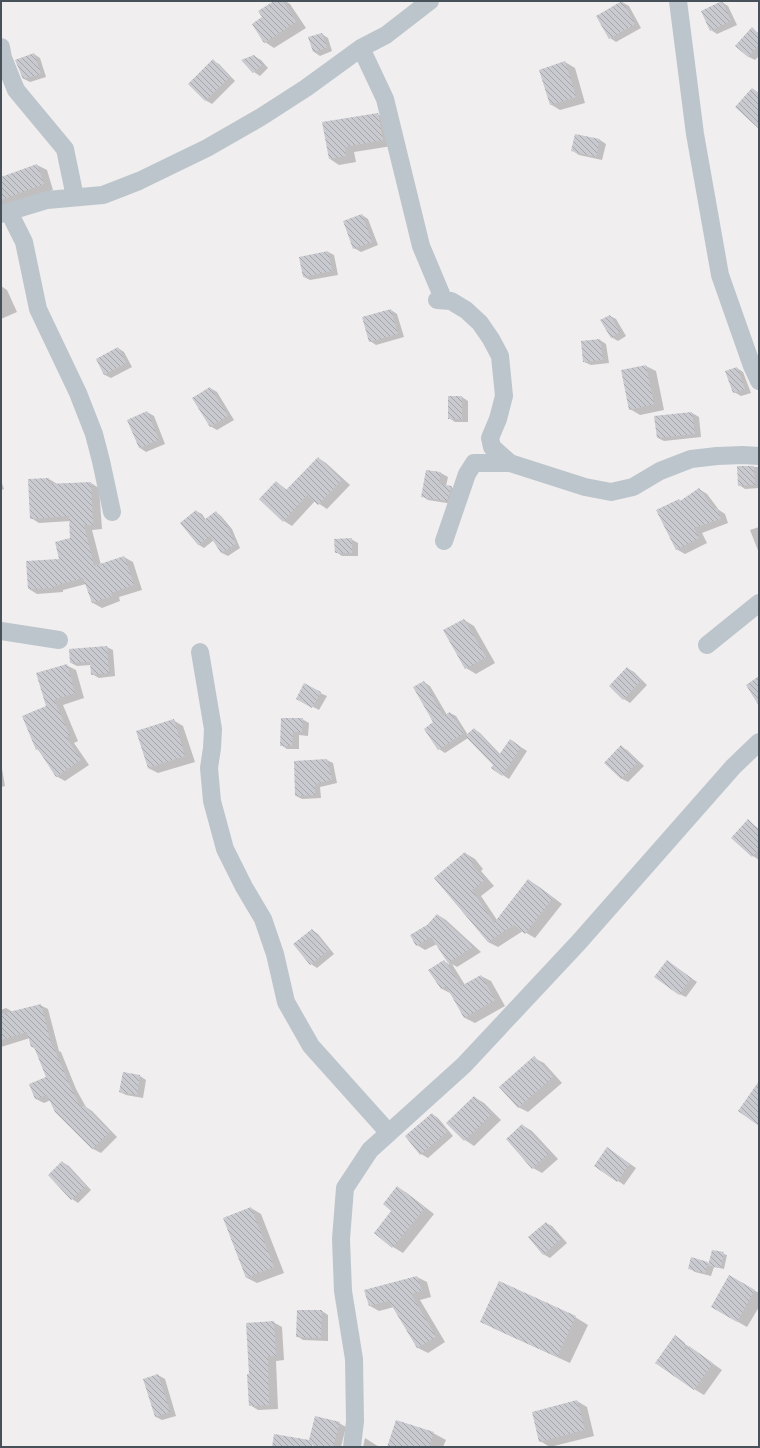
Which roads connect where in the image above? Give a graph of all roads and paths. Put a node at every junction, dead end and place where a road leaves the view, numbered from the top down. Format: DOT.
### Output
graph roads {
  1 [pos="430,1"];
  2 [pos="678,1"];
  3 [pos="1,47"];
  4 [pos="361,48"];
  5 [pos="75,197"];
  6 [pos="5,213"];
  7 [pos="759,381"];
  8 [pos="759,456"];
  9 [pos="510,462"];
  10 [pos="112,512"];
  11 [pos="444,541"];
  12 [pos="759,603"];
  13 [pos="1,631"];
  14 [pos="59,640"];
  15 [pos="707,645"];
  16 [pos="200,652"];
  17 [pos="759,742"];
  18 [pos="389,1133"];
  19 [pos="352,1447"];
  1 -- 4 [label="street"];
  2 -- 7 [label="street"];
  3 -- 5 [label="street"];
  4 -- 5 [label="street"];
  4 -- 9 [label="street"];
  5 -- 6 [label="street"];
  6 -- 10 [label="street"];
  8 -- 9 [label="street"];
  9 -- 11 [label="street"];
  12 -- 15 [label="street"];
  13 -- 14 [label="street"];
  16 -- 18 [label="street"];
  17 -- 18 [label="street"];
  18 -- 19 [label="street"];
}
